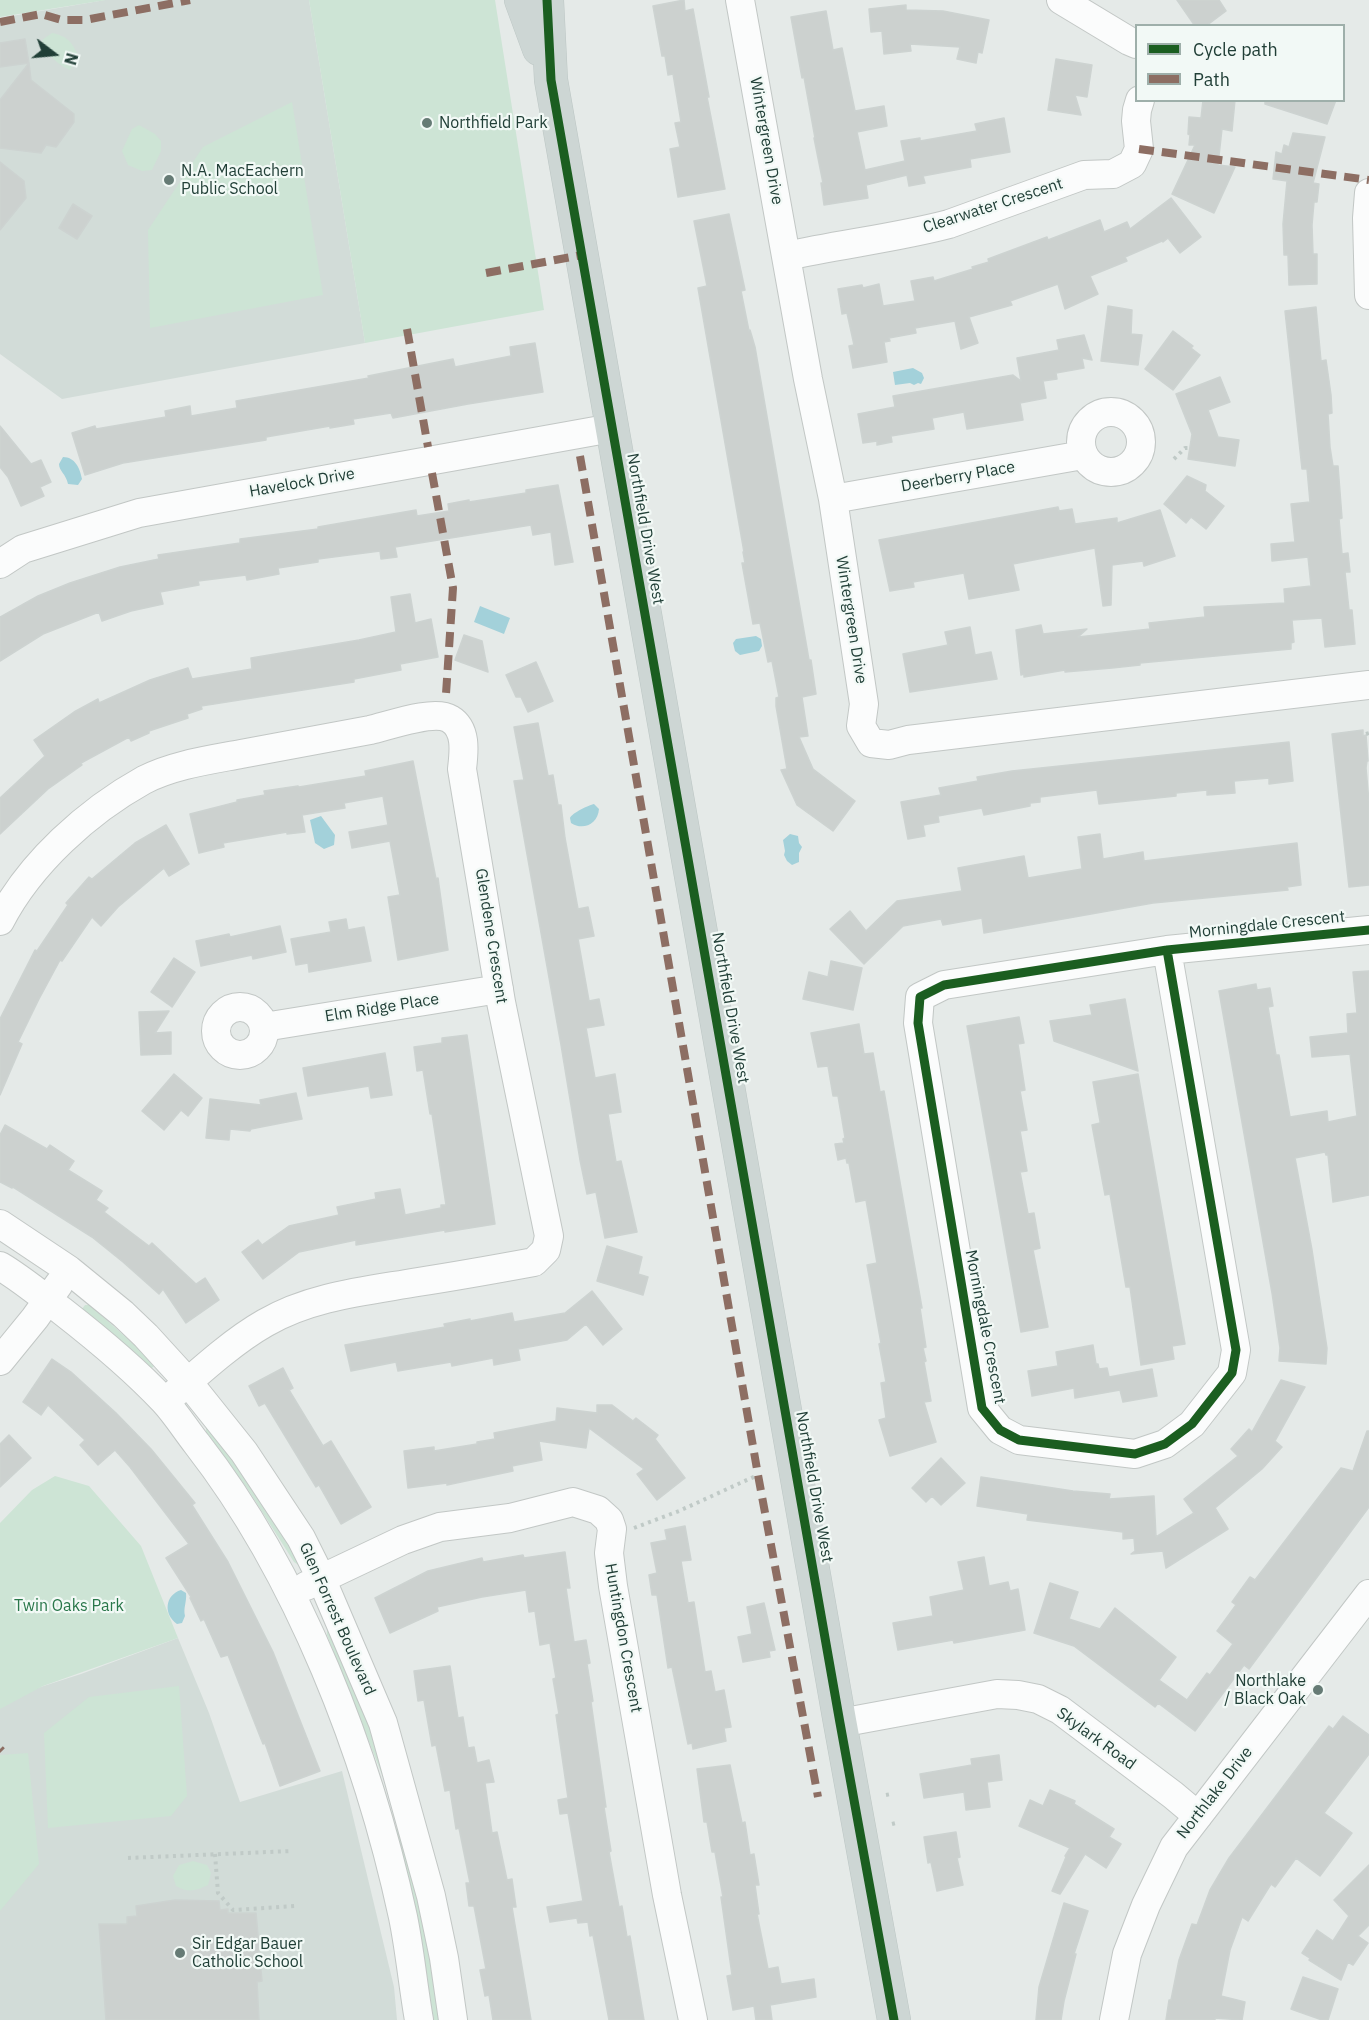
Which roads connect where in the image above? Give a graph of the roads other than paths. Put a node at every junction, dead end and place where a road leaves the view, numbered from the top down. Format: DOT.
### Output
graph roads {
  1 [pos="521,0"];
  2 [pos="547,0"];
  3 [pos="740,0"];
  4 [pos="1061,0"];
  5 [pos="1135,43"];
  6 [pos="551,80"];
  7 [pos="1140,102"];
  8 [pos="1369,193"];
  9 [pos="787,256"];
  10 [pos="1369,295"];
  11 [pos="612,428"];
  12 [pos="1083,455"];
  13 [pos="833,499"];
  14 [pos="0,564"];
  15 [pos="1369,685"];
  16 [pos="0,921"];
  17 [pos="1369,930"];
  18 [pos="1167,950"];
  19 [pos="499,989"];
  20 [pos="264,1027"];
  21 [pos="0,1224"];
  22 [pos="0,1266"];
  23 [pos="69,1270"];
  24 [pos="48,1300"];
  25 [pos="0,1361"];
  26 [pos="188,1382"];
  27 [pos="165,1402"];
  28 [pos="321,1578"];
  29 [pos="1369,1593"];
  30 [pos="291,1594"];
  31 [pos="840,1723"];
  32 [pos="408,1809"];
  33 [pos="1198,1816"];
  34 [pos="377,1817"];
  35 [pos="419,2020"];
  36 [pos="453,2020"];
  37 [pos="693,2020"];
  38 [pos="894,2020"];
  39 [pos="1114,2020"];
  1 -- 6 [label="main road, Northfield Drive West"];
  2 -- 6 [label="main road, Northfield Drive West"];
  3 -- 9 [label="street, Wintergreen Drive"];
  4 -- 5 [label="street"];
  6 -- 11 [label="main road, Northfield Drive West"];
  7 -- 9 [label="street, Clearwater Crescent"];
  8 -- 10 [label="street"];
  9 -- 13 [label="street, Wintergreen Drive"];
  11 -- 14 [label="street, Havelock Drive"];
  11 -- 31 [label="main road, Northfield Drive West"];
  12 -- 13 [label="street, Deerberry Place"];
  13 -- 15 [label="street, Wintergreen Drive"];
  16 -- 19 [label="street, Glendene Crescent"];
  17 -- 18 [label="street, Morningdale Crescent"];
  18 -- 18 [label="street, Morningdale Crescent"];
  19 -- 20 [label="street, Elm Ridge Place"];
  19 -- 26 [label="street, Glendene Crescent"];
  21 -- 23 [label="street, Glen Forrest Boulevard"];
  22 -- 24 [label="street, Glen Forrest Boulevard"];
  23 -- 24 [label="street"];
  23 -- 26 [label="street, Glen Forrest Boulevard"];
  24 -- 25 [label="street"];
  24 -- 27 [label="street, Glen Forrest Boulevard"];
  26 -- 27 [label="street, Glendene Crescent"];
  26 -- 28 [label="street, Glen Forrest Boulevard"];
  27 -- 30 [label="street, Glen Forrest Boulevard"];
  28 -- 30 [label="street"];
  28 -- 32 [label="street, Glen Forrest Boulevard"];
  28 -- 37 [label="street, Huntingdon Crescent"];
  29 -- 33 [label="street, Northlake Drive"];
  30 -- 34 [label="street, Glen Forrest Boulevard"];
  31 -- 33 [label="street, Skylark Road"];
  31 -- 38 [label="main road, Northfield Drive West"];
  32 -- 34 [label="street"];
  32 -- 36 [label="street, Glen Forrest Boulevard"];
  33 -- 39 [label="street, Northlake Drive"];
  34 -- 35 [label="street, Glen Forrest Boulevard"];
}
